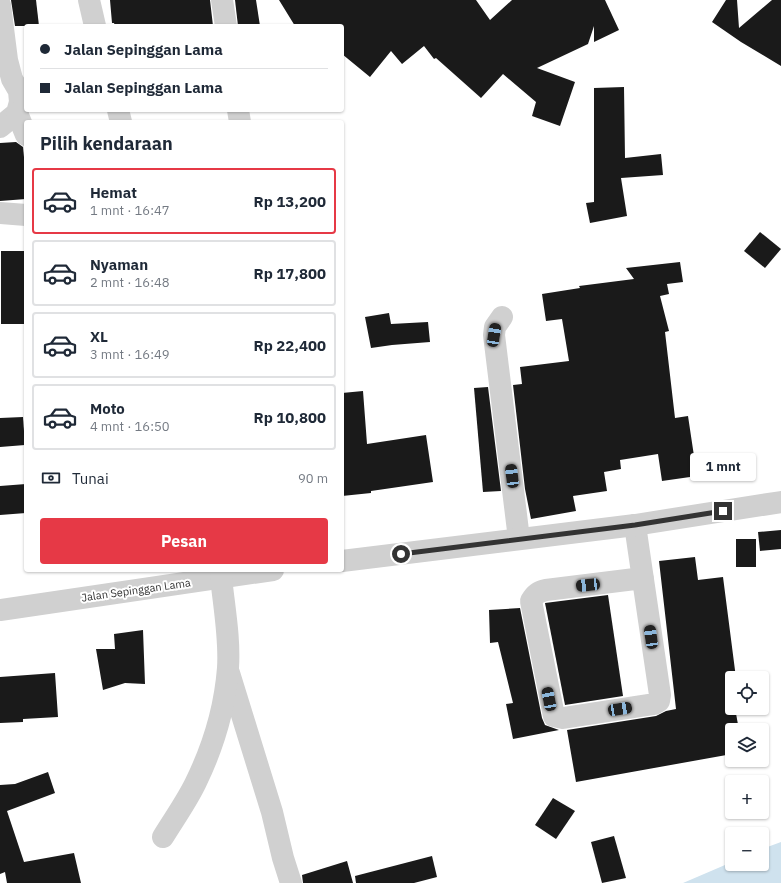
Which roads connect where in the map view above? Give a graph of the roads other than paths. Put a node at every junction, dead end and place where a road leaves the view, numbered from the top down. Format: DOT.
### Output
graph roads {
  1 [pos="89,0"];
  2 [pos="222,0"];
  3 [pos="0,5"];
  4 [pos="95,24"];
  5 [pos="226,24"];
  6 [pos="17,113"];
  7 [pos="0,127"];
  8 [pos="24,130"];
  9 [pos="0,213"];
  10 [pos="24,216"];
  11 [pos="502,317"];
  12 [pos="781,502"];
  13 [pos="635,525"];
  14 [pos="519,539"];
  15 [pos="344,561"];
  16 [pos="248,572"];
  17 [pos="221,577"];
  18 [pos="643,578"];
  19 [pos="0,610"];
  20 [pos="228,668"];
  21 [pos="164,837"];
  22 [pos="291,883"];
  1 -- 4 [label="street"];
  2 -- 5 [label="street"];
  3 -- 6 [label="street"];
  6 -- 7 [label="street"];
  6 -- 8 [label="street"];
  9 -- 10 [label="street"];
  11 -- 14 [label="street"];
  12 -- 13 [label="street"];
  13 -- 14 [label="street"];
  13 -- 18 [label="street"];
  14 -- 15 [label="street"];
  16 -- 17 [label="street, Jalan Sepinggan Lama"];
  17 -- 19 [label="street, Jalan Sepinggan Lama"];
  17 -- 20 [label="street"];
  18 -- 18 [label="street"];
  20 -- 21 [label="street"];
  20 -- 22 [label="street"];
}
